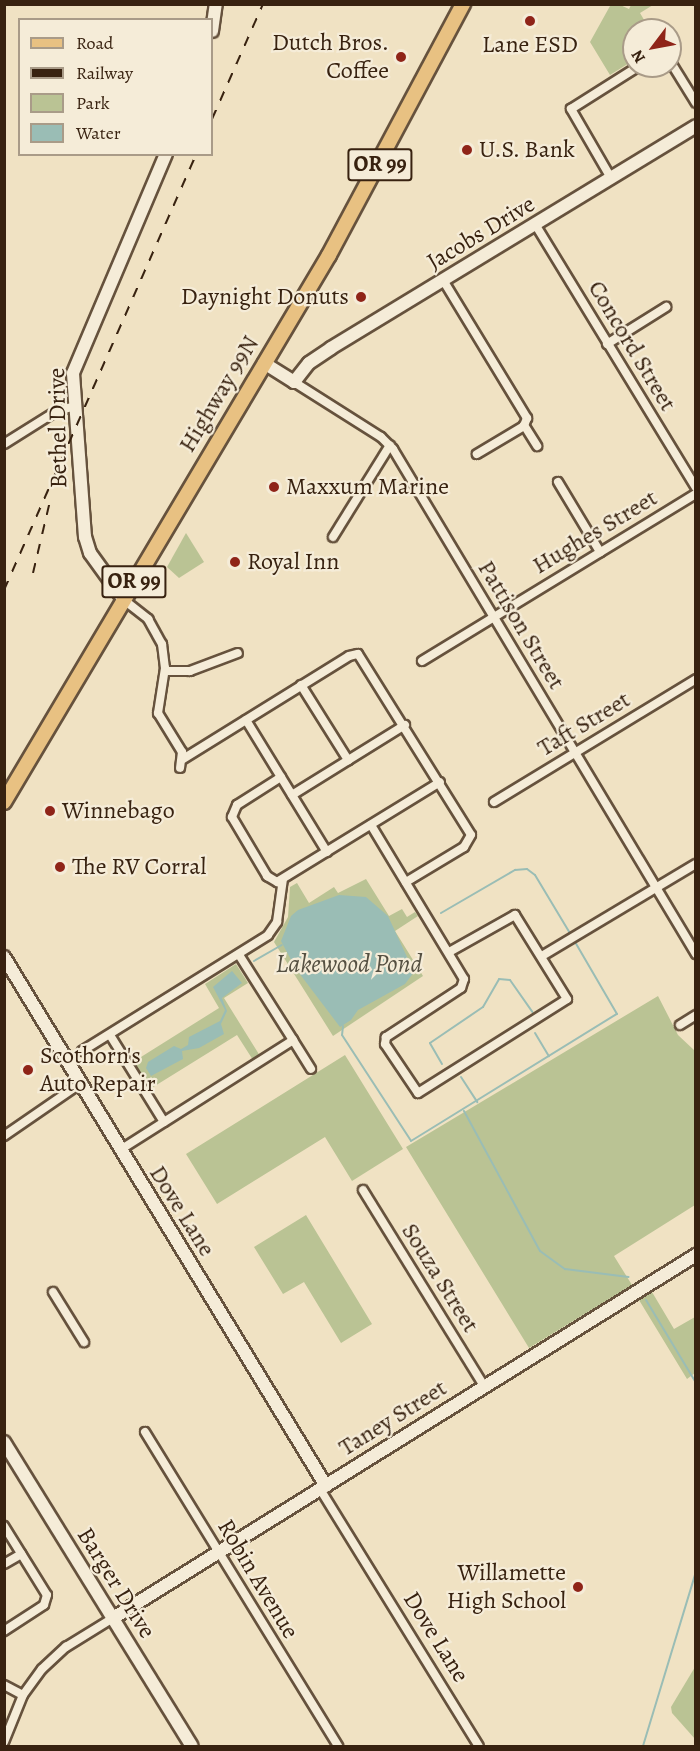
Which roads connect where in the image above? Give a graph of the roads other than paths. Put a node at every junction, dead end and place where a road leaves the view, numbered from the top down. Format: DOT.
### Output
graph roads {
  1 [pos="216,4"];
  2 [pos="464,4"];
  3 [pos="213,24"];
  4 [pos="622,77"];
  5 [pos="681,78"];
  6 [pos="696,103"];
  7 [pos="696,126"];
  8 [pos="165,156"];
  9 [pos="611,178"];
  10 [pos="535,224"];
  11 [pos="443,280"];
  12 [pos="666,307"];
  13 [pos="607,344"];
  14 [pos="264,363"];
  15 [pos="294,382"];
  16 [pos="75,406"];
  17 [pos="524,425"];
  18 [pos="4,444"];
  19 [pos="390,445"];
  20 [pos="537,446"];
  21 [pos="477,454"];
  22 [pos="558,482"];
  23 [pos="696,488"];
  24 [pos="696,494"];
  25 [pos="333,537"];
  26 [pos="600,552"];
  27 [pos="124,600"];
  28 [pos="491,618"];
  29 [pos="238,653"];
  30 [pos="422,661"];
  31 [pos="165,671"];
  32 [pos="696,679"];
  33 [pos="301,685"];
  34 [pos="246,720"];
  35 [pos="405,725"];
  36 [pos="573,753"];
  37 [pos="348,760"];
  38 [pos="281,777"];
  39 [pos="440,782"];
  40 [pos="292,795"];
  41 [pos="4,802"];
  42 [pos="494,802"];
  43 [pos="371,825"];
  44 [pos="327,852"];
  45 [pos="696,864"];
  46 [pos="283,879"];
  47 [pos="406,882"];
  48 [pos="655,888"];
  49 [pos="449,952"];
  50 [pos="696,954"];
  51 [pos="239,955"];
  52 [pos="542,956"];
  53 [pos="4,957"];
  54 [pos="696,1015"];
  55 [pos="680,1025"];
  56 [pos="110,1035"];
  57 [pos="293,1040"];
  58 [pos="82,1051"];
  59 [pos="311,1069"];
  60 [pos="81,1083"];
  61 [pos="164,1122"];
  62 [pos="4,1136"];
  63 [pos="120,1150"];
  64 [pos="363,1190"];
  65 [pos="696,1255"];
  66 [pos="53,1292"];
  67 [pos="84,1342"];
  68 [pos="484,1386"];
  69 [pos="145,1432"];
  70 [pos="4,1442"];
  71 [pos="323,1487"];
  72 [pos="4,1526"];
  73 [pos="219,1552"];
  74 [pos="21,1554"];
  75 [pos="4,1564"];
  76 [pos="113,1617"];
  77 [pos="4,1630"];
  78 [pos="4,1685"];
  79 [pos="23,1695"];
  80 [pos="4,1743"];
  81 [pos="192,1746"];
  82 [pos="338,1746"];
  83 [pos="479,1746"];
  1 -- 3 [label="street"];
  2 -- 14 [label="main road, Highway 99N / OR 99"];
  4 -- 9 [label="street"];
  5 -- 6 [label="street"];
  7 -- 9 [label="street, Jacobs Drive"];
  8 -- 16 [label="street, Bethel Drive"];
  9 -- 10 [label="street, Jacobs Drive"];
  10 -- 11 [label="street, Jacobs Drive"];
  10 -- 13 [label="street, Concord Street"];
  11 -- 15 [label="street, Jacobs Drive"];
  11 -- 17 [label="street"];
  12 -- 13 [label="street"];
  13 -- 23 [label="street, Concord Street"];
  14 -- 15 [label="street, Pattison Street"];
  14 -- 27 [label="main road, Highway 99N / OR 99"];
  15 -- 19 [label="street, Pattison Street"];
  16 -- 18 [label="street"];
  16 -- 27 [label="street, Bethel Drive"];
  17 -- 20 [label="street"];
  17 -- 21 [label="street"];
  19 -- 25 [label="street"];
  19 -- 28 [label="street, Pattison Street"];
  22 -- 26 [label="street"];
  24 -- 26 [label="street, Hughes Street"];
  26 -- 28 [label="street, Hughes Street"];
  27 -- 31 [label="street"];
  27 -- 41 [label="main road, Highway 99N / OR 99"];
  28 -- 30 [label="street, Hughes Street"];
  28 -- 36 [label="street, Pattison Street"];
  29 -- 31 [label="street"];
  31 -- 34 [label="street"];
  32 -- 36 [label="street, Taft Street"];
  33 -- 34 [label="street"];
  33 -- 35 [label="street"];
  33 -- 37 [label="street"];
  34 -- 38 [label="street"];
  35 -- 37 [label="street"];
  35 -- 39 [label="street"];
  36 -- 42 [label="street, Taft Street"];
  36 -- 48 [label="street, Pattison Street"];
  37 -- 40 [label="street"];
  38 -- 40 [label="street"];
  38 -- 46 [label="street"];
  39 -- 43 [label="street"];
  39 -- 47 [label="street"];
  40 -- 44 [label="street"];
  43 -- 44 [label="street"];
  43 -- 47 [label="street"];
  44 -- 46 [label="street"];
  45 -- 48 [label="street"];
  46 -- 51 [label="street"];
  47 -- 49 [label="street"];
  48 -- 50 [label="street, Pattison Street"];
  48 -- 52 [label="street"];
  49 -- 52 [label="street"];
  49 -- 52 [label="street"];
  51 -- 56 [label="street"];
  51 -- 57 [label="street"];
  53 -- 60 [label="street, Dove Lane"];
  54 -- 55 [label="street"];
  56 -- 58 [label="street"];
  56 -- 61 [label="street"];
  57 -- 59 [label="street"];
  57 -- 61 [label="street"];
  60 -- 62 [label="street"];
  60 -- 63 [label="street, Dove Lane"];
  61 -- 63 [label="street"];
  63 -- 71 [label="street, Dove Lane"];
  64 -- 68 [label="street, Souza Street"];
  65 -- 68 [label="street, Taney Street"];
  66 -- 67 [label="street"];
  68 -- 71 [label="street, Taney Street"];
  69 -- 73 [label="street, Robin Avenue"];
  70 -- 76 [label="street, Barger Drive"];
  71 -- 73 [label="street, Taney Street"];
  71 -- 83 [label="street, Dove Lane"];
  72 -- 74 [label="street"];
  73 -- 76 [label="street, Taney Street"];
  73 -- 82 [label="street, Robin Avenue"];
  74 -- 75 [label="street"];
  74 -- 77 [label="street"];
  76 -- 79 [label="street"];
  76 -- 81 [label="street, Barger Drive"];
  78 -- 79 [label="street"];
  79 -- 80 [label="street"];
}
